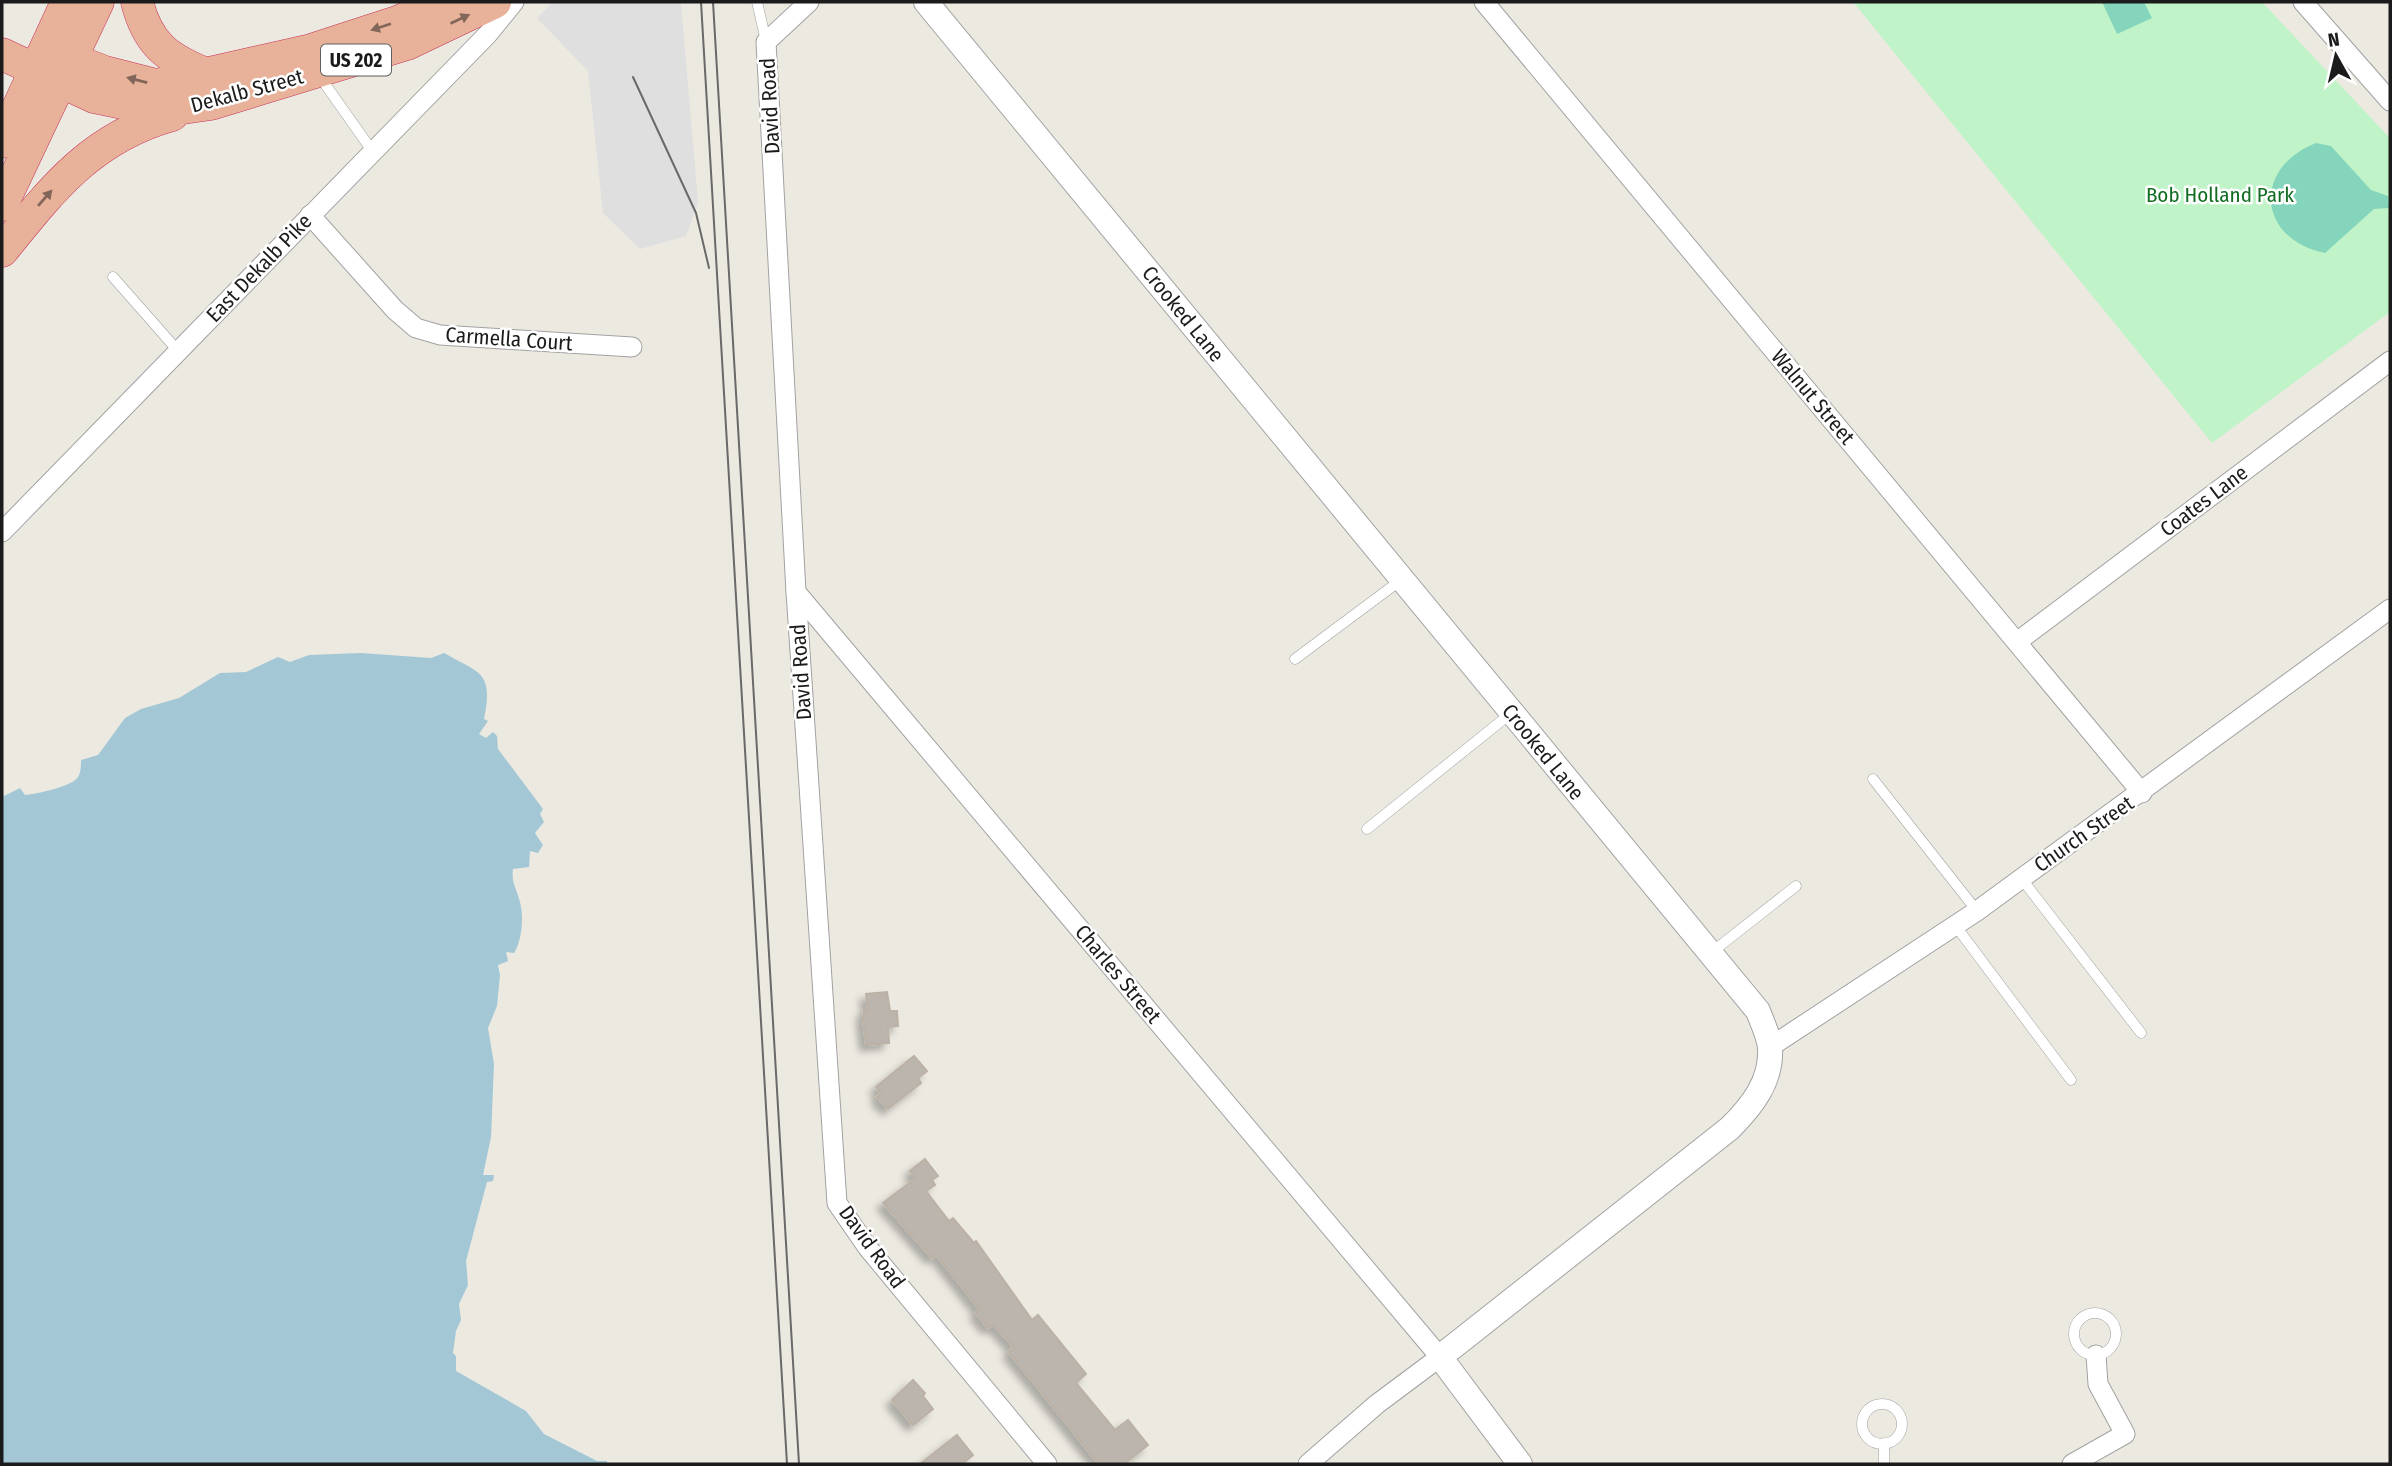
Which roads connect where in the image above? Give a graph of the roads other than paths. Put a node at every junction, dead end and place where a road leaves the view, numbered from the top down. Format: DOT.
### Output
graph roads {
  1 [pos="67,2"];
  2 [pos="98,2"];
  3 [pos="137,2"];
  4 [pos="444,2"];
  5 [pos="495,2"];
  6 [pos="514,2"];
  7 [pos="757,2"];
  8 [pos="809,2"];
  9 [pos="1484,2"];
  10 [pos="2303,2"];
  11 [pos="929,3"];
  12 [pos="766,42"];
  13 [pos="2,54"];
  14 [pos="314,61"];
  15 [pos="52,65"];
  16 [pos="210,90"];
  17 [pos="2390,101"];
  18 [pos="2,142"];
  19 [pos="373,152"];
  20 [pos="2,205"];
  21 [pos="310,215"];
  22 [pos="2,251"];
  23 [pos="113,277"];
  24 [pos="632,347"];
  25 [pos="179,352"];
  26 [pos="2390,361"];
  27 [pos="2,532"];
  28 [pos="1401,580"];
  29 [pos="796,592"];
  30 [pos="2390,609"];
  31 [pos="2017,642"];
  32 [pos="1295,659"];
  33 [pos="1511,714"];
  34 [pos="1873,779"];
  35 [pos="2142,793"];
  36 [pos="1367,828"];
  37 [pos="2021,878"];
  38 [pos="1796,886"];
  39 [pos="1977,911"];
  40 [pos="1955,925"];
  41 [pos="1709,954"];
  42 [pos="2141,1032"];
  43 [pos="1770,1047"];
  44 [pos="2071,1080"];
  45 [pos="2096,1355"];
  46 [pos="1440,1357"];
  47 [pos="1884,1444"];
  48 [pos="1047,1464"];
  49 [pos="1308,1464"];
  50 [pos="1520,1464"];
  51 [pos="1884,1464"];
  52 [pos="2072,1464"];
  1 -- 15 [label="highway"];
  2 -- 15 [label="highway"];
  3 -- 16 [label="highway"];
  4 -- 14 [label="highway, Dekalb Street, one-way"];
  14 -- 5 [label="highway, Dekalb Street / US 202, one-way"];
  6 -- 19 [label="street, East Dekalb Pike"];
  7 -- 12 [label="lane"];
  8 -- 12 [label="street, David Road"];
  9 -- 31 [label="street, Walnut Street"];
  10 -- 17 [label="street"];
  11 -- 28 [label="street, Crooked Lane"];
  12 -- 29 [label="street, David Road"];
  13 -- 15 [label="highway, Dekalb Street"];
  14 -- 16 [label="highway, Dekalb Street"];
  14 -- 19 [label="lane"];
  15 -- 16 [label="highway, Dekalb Street"];
  15 -- 18 [label="highway"];
  15 -- 20 [label="highway"];
  22 -- 16 [label="highway, one-way"];
  19 -- 21 [label="street, East Dekalb Pike"];
  21 -- 24 [label="street, Carmella Court"];
  21 -- 25 [label="street, East Dekalb Pike"];
  23 -- 25 [label="lane"];
  25 -- 27 [label="street, East Dekalb Pike"];
  26 -- 31 [label="street, Coates Lane"];
  28 -- 32 [label="lane"];
  28 -- 33 [label="street, Crooked Lane"];
  29 -- 46 [label="street, Charles Street"];
  29 -- 48 [label="street, David Road"];
  30 -- 35 [label="street, Church Street"];
  31 -- 35 [label="street, Walnut Street"];
  33 -- 36 [label="lane"];
  33 -- 41 [label="street, Crooked Lane"];
  34 -- 39 [label="lane"];
  35 -- 37 [label="street, Church Street"];
  37 -- 39 [label="street, Church Street"];
  37 -- 42 [label="lane"];
  38 -- 41 [label="lane"];
  39 -- 40 [label="street, Church Street"];
  40 -- 43 [label="street, Church Street"];
  40 -- 44 [label="lane"];
  41 -- 43 [label="street, Crooked Lane"];
  43 -- 46 [label="street, Crooked Lane"];
  45 -- 45 [label="lane"];
  45 -- 52 [label="street"];
  46 -- 49 [label="street"];
  46 -- 50 [label="street"];
  47 -- 47 [label="lane"];
  47 -- 51 [label="lane"];
}
